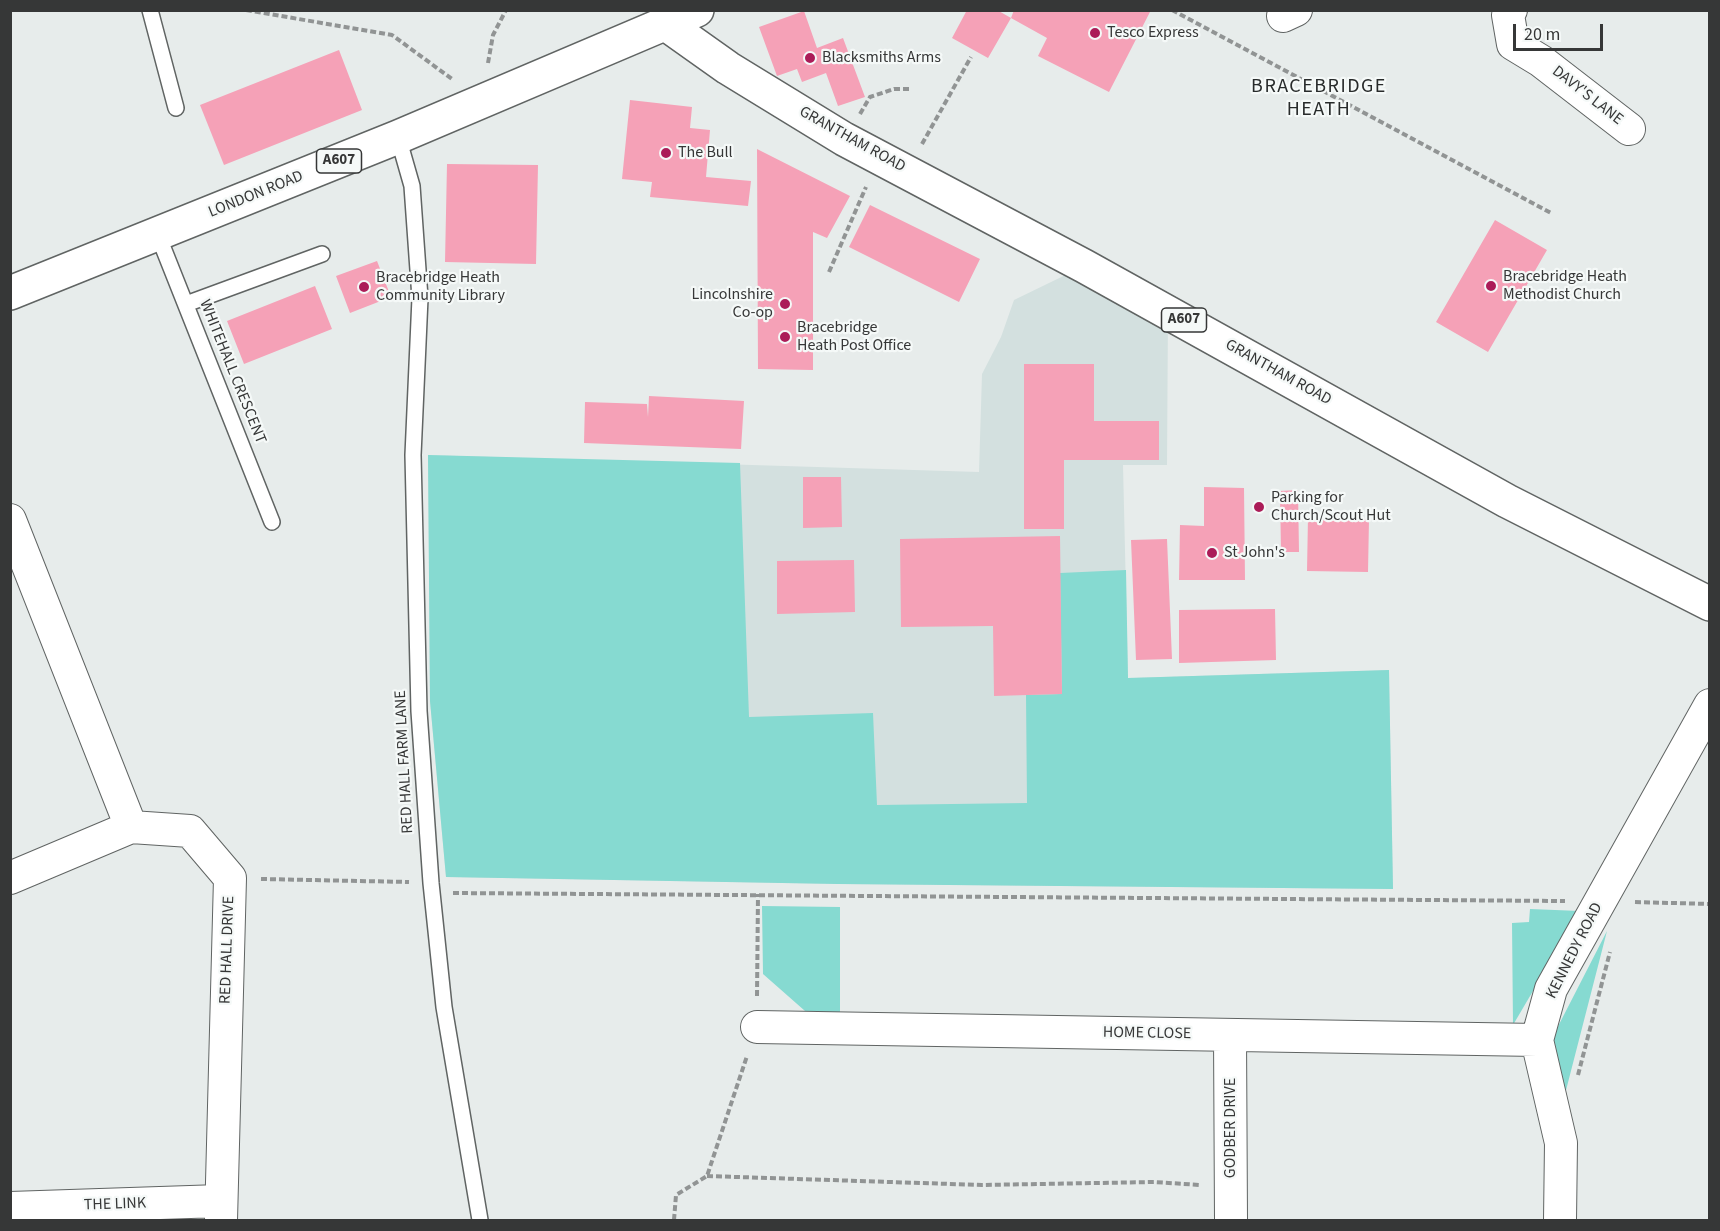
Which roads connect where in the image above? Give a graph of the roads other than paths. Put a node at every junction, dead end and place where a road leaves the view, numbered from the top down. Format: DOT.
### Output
graph roads {
  1 [pos="150,10"];
  2 [pos="697,10"];
  3 [pos="1511,10"];
  4 [pos="666,24"];
  5 [pos="176,108"];
  6 [pos="1629,129"];
  7 [pos="398,137"];
  8 [pos="158,235"];
  9 [pos="322,254"];
  10 [pos="10,293"];
  11 [pos="186,304"];
  12 [pos="10,520"];
  13 [pos="272,522"];
  14 [pos="1710,604"];
  15 [pos="1710,705"];
  16 [pos="130,827"];
  17 [pos="10,878"];
  18 [pos="757,1027"];
  19 [pos="1230,1035"];
  20 [pos="1537,1040"];
  21 [pos="10,1208"];
  22 [pos="220,1211"];
  23 [pos="480,1221"];
  24 [pos="1232,1221"];
  25 [pos="1560,1221"];
  1 -- 5 [label="lane"];
  2 -- 4 [label="main road, A607"];
  3 -- 6 [label="street, DAVY'S LANE"];
  4 -- 7 [label="main road, LONDON ROAD / A607"];
  4 -- 14 [label="main road, GRANTHAM ROAD / A607"];
  7 -- 8 [label="main road, LONDON ROAD / A607"];
  7 -- 23 [label="lane, RED HALL FARM LANE"];
  8 -- 10 [label="main road, LONDON ROAD / A607"];
  8 -- 11 [label="lane, WHITEHALL CRESCENT"];
  9 -- 11 [label="lane"];
  11 -- 13 [label="lane, WHITEHALL CRESCENT"];
  12 -- 16 [label="street"];
  15 -- 20 [label="street, KENNEDY ROAD"];
  16 -- 17 [label="street"];
  16 -- 22 [label="street, RED HALL DRIVE"];
  18 -- 19 [label="street, HOME CLOSE"];
  19 -- 20 [label="street, HOME CLOSE"];
  19 -- 24 [label="street, GODBER DRIVE"];
  20 -- 25 [label="street, KENNEDY ROAD"];
  21 -- 22 [label="street, THE LINK"];
}
